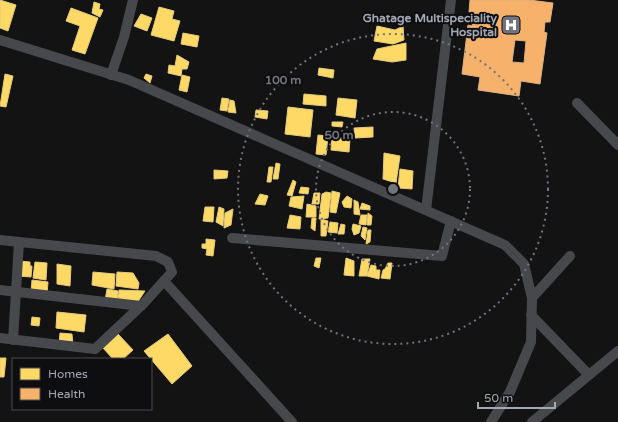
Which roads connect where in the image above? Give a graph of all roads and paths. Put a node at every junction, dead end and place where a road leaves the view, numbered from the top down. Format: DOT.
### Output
graph roads {
  1 [pos="133,0"];
  2 [pos="451,0"];
  3 [pos="0,40"];
  4 [pos="111,75"];
  5 [pos="577,102"];
  6 [pos="618,145"];
  7 [pos="426,210"];
  8 [pos="451,222"];
  9 [pos="232,238"];
  10 [pos="0,240"];
  11 [pos="19,242"];
  12 [pos="570,256"];
  13 [pos="164,281"];
  14 [pos="0,290"];
  15 [pos="16,292"];
  16 [pos="532,298"];
  17 [pos="141,306"];
  18 [pos="531,315"];
  19 [pos="0,338"];
  20 [pos="12,340"];
  21 [pos="618,351"];
  22 [pos="589,375"];
  23 [pos="292,422"];
  24 [pos="491,422"];
  25 [pos="532,422"];
  1 -- 4 [label="street"];
  2 -- 7 [label="street"];
  3 -- 4 [label="street"];
  4 -- 7 [label="street"];
  5 -- 6 [label="street"];
  7 -- 8 [label="street"];
  8 -- 9 [label="street"];
  8 -- 16 [label="street"];
  10 -- 11 [label="street"];
  11 -- 13 [label="street"];
  11 -- 15 [label="street"];
  12 -- 16 [label="street"];
  13 -- 17 [label="street"];
  13 -- 23 [label="street"];
  14 -- 15 [label="street"];
  15 -- 17 [label="street"];
  15 -- 20 [label="street"];
  16 -- 18 [label="street"];
  17 -- 20 [label="street"];
  18 -- 22 [label="street"];
  18 -- 24 [label="street"];
  19 -- 20 [label="street"];
  21 -- 22 [label="street"];
  22 -- 25 [label="street"];
}
